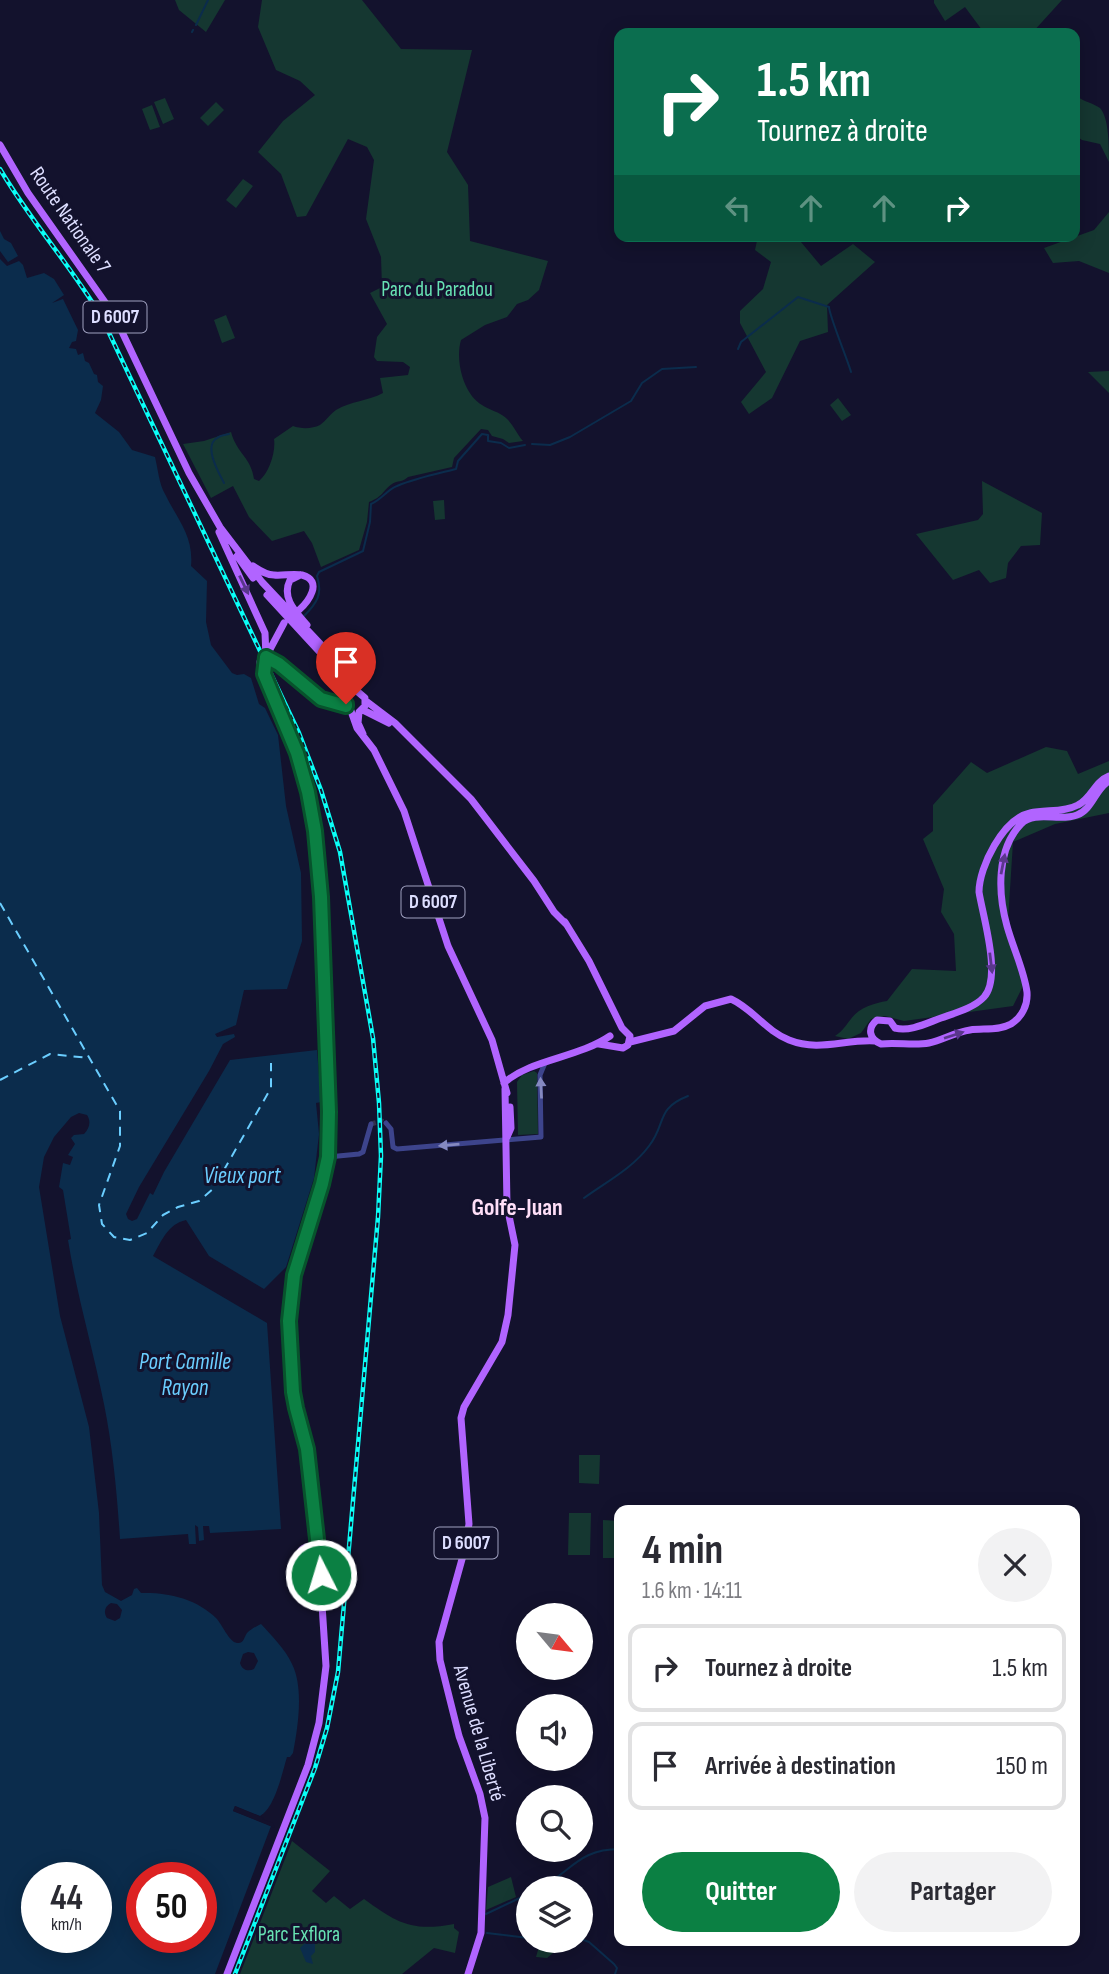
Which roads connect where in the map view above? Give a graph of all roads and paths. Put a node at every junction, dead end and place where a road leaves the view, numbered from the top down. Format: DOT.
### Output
graph roads {
  1 [pos="0,145"];
  2 [pos="0,150"];
  3 [pos="204,504"];
  4 [pos="219,531"];
  5 [pos="247,562"];
  6 [pos="300,575"];
  7 [pos="299,610"];
  8 [pos="266,651"];
  9 [pos="334,658"];
  10 [pos="358,692"];
  11 [pos="349,695"];
  12 [pos="366,701"];
  13 [pos="355,710"];
  14 [pos="401,731"];
  15 [pos="1109,778"];
  16 [pos="614,1012"];
  17 [pos="622,1028"];
  18 [pos="895,1028"];
  19 [pos="611,1035"];
  20 [pos="873,1038"];
  21 [pos="630,1039"];
  22 [pos="888,1043"];
  23 [pos="598,1044"];
  24 [pos="613,1046"];
  25 [pos="545,1063"];
  26 [pos="501,1072"];
  27 [pos="514,1074"];
  28 [pos="505,1086"];
  29 [pos="386,1122"];
  30 [pos="371,1124"];
  31 [pos="506,1139"];
  32 [pos="328,1157"];
  33 [pos="316,1544"];
  34 [pos="318,1560"];
  35 [pos="308,1565"];
  36 [pos="321,1575"];
  37 [pos="227,1974"];
  38 [pos="468,1974"];
  1 -- 3 [label="main road, Route Nationale 7 / D 6007"];
  2 -- 3 [label="main road, D 6007"];
  3 -- 4 [label="main road, Route Nationale 7 / D 6007"];
  3 -- 5 [label="main road, D 6007"];
  4 -- 8 [label="main road, one-way"];
  4 -- 11 [label="main road, D 6007"];
  5 -- 6 [label="main road"];
  5 -- 9 [label="main road, D 6007"];
  6 -- 7 [label="main road"];
  6 -- 9 [label="main road"];
  8 -- 13 [label="main road, bridge"];
  8 -- 32 [label="main road, bridge"];
  9 -- 10 [label="main road, D 6007"];
  10 -- 11 [label="main road"];
  10 -- 12 [label="main road"];
  11 -- 13 [label="main road"];
  12 -- 13 [label="main road"];
  12 -- 14 [label="main road"];
  13 -- 14 [label="main road"];
  13 -- 26 [label="main road, Avenue de la Liberté / D 6007"];
  14 -- 16 [label="main road"];
  15 -- 18 [label="main road, one-way"];
  22 -- 15 [label="main road, one-way"];
  16 -- 17 [label="main road"];
  16 -- 19 [label="main road"];
  17 -- 19 [label="main road"];
  17 -- 21 [label="main road"];
  18 -- 20 [label="main road"];
  18 -- 22 [label="main road"];
  19 -- 23 [label="main road"];
  19 -- 24 [label="main road"];
  20 -- 21 [label="main road"];
  20 -- 22 [label="main road"];
  21 -- 24 [label="main road"];
  23 -- 24 [label="main road"];
  23 -- 25 [label="main road"];
  25 -- 27 [label="main road"];
  31 -- 25 [label="street, one-way"];
  26 -- 27 [label="main road"];
  26 -- 28 [label="main road, Avenue de la Liberté / D 6007"];
  27 -- 28 [label="main road"];
  28 -- 31 [label="main road, Avenue de la Liberté / D 6007"];
  31 -- 29 [label="street, one-way"];
  30 -- 32 [label="street"];
  31 -- 38 [label="main road, Avenue de la Liberté / D 6007"];
  32 -- 33 [label="main road"];
  33 -- 34 [label="main road"];
  33 -- 35 [label="main road"];
  34 -- 35 [label="main road"];
  34 -- 36 [label="main road"];
  35 -- 36 [label="main road"];
  36 -- 37 [label="main road"];
}
